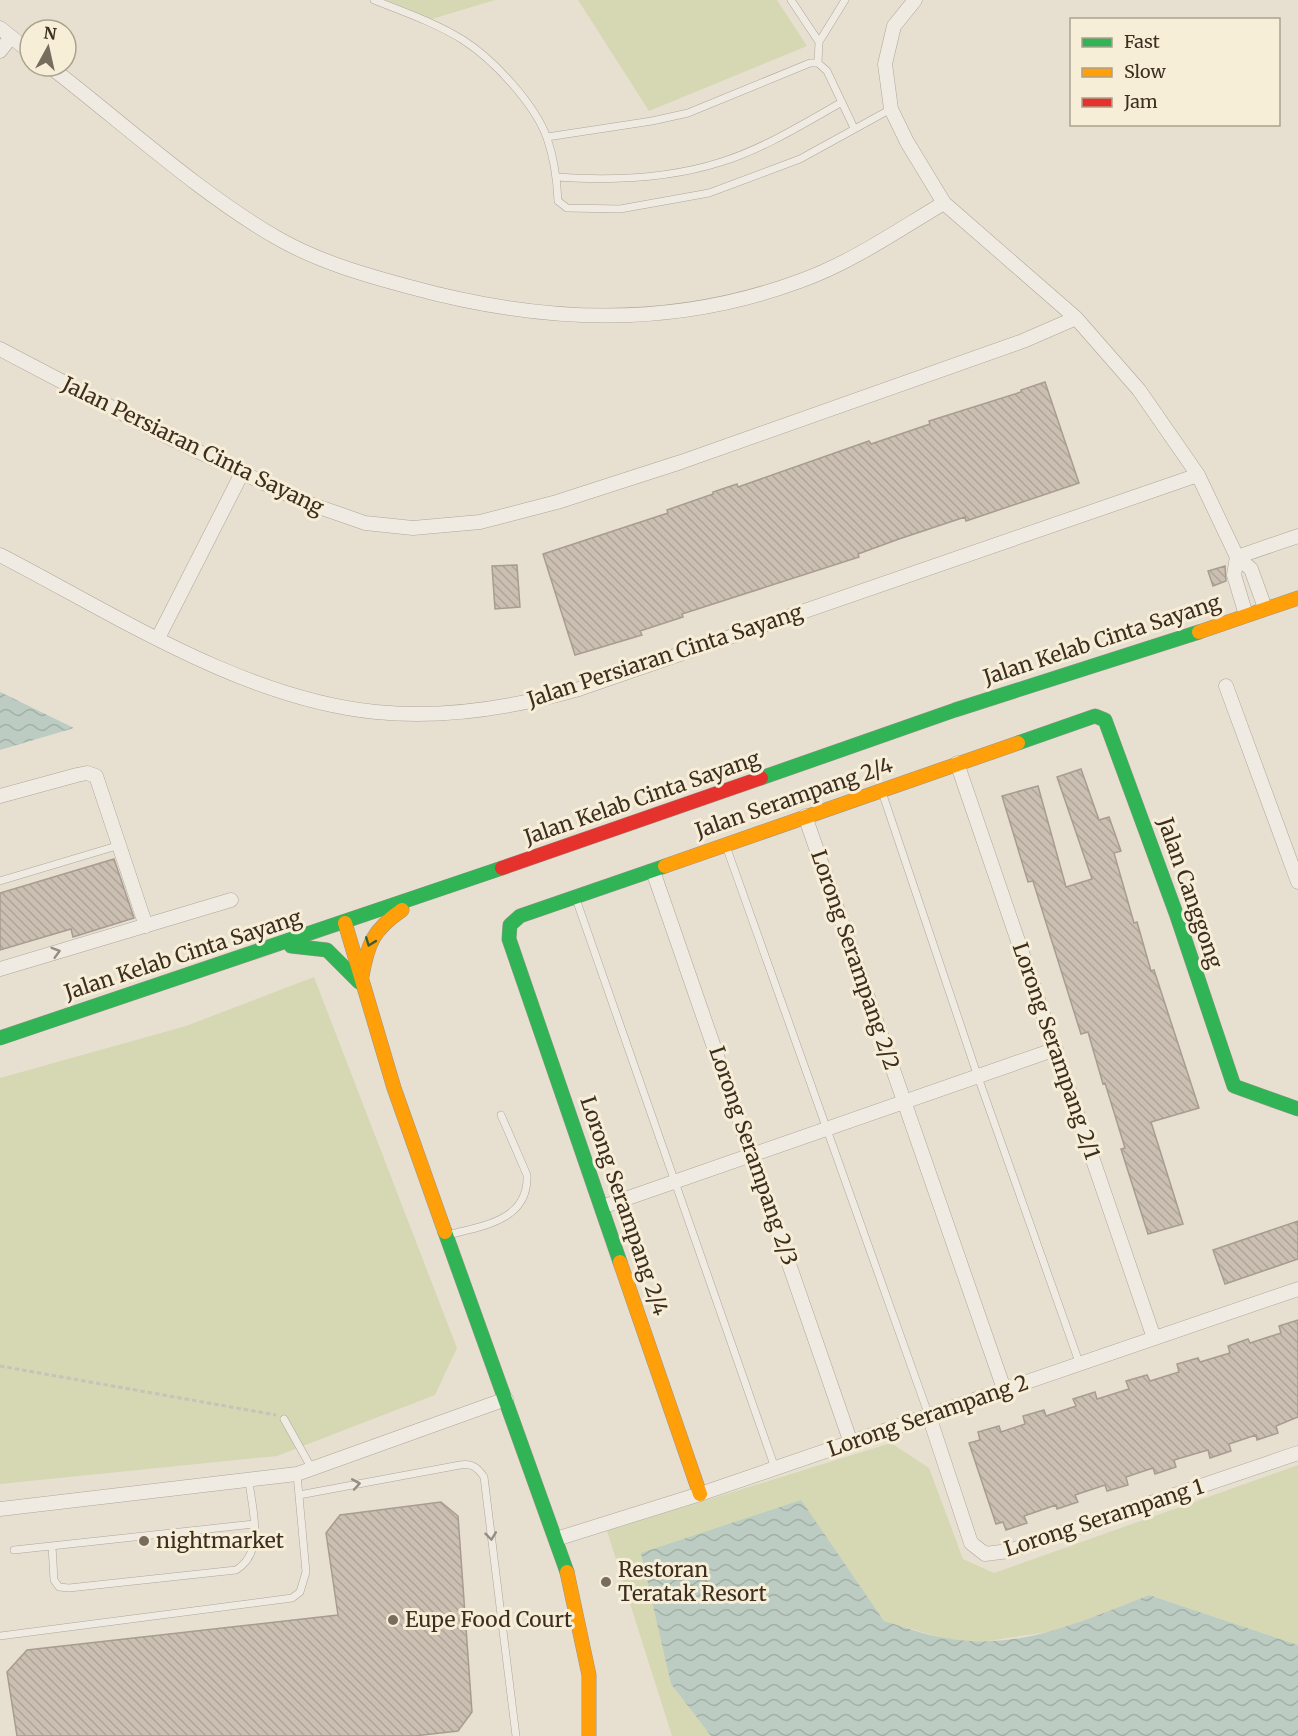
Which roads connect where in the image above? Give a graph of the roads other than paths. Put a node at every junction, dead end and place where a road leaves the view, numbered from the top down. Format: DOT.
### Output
graph roads {
  1 [pos="374,0"];
  2 [pos="791,0"];
  3 [pos="845,0"];
  4 [pos="915,0"];
  5 [pos="5,33"];
  6 [pos="819,42"];
  7 [pos="18,43"];
  8 [pos="0,51"];
  9 [pos="818,63"];
  10 [pos="65,78"];
  11 [pos="842,102"];
  12 [pos="891,109"];
  13 [pos="854,128"];
  14 [pos="547,137"];
  15 [pos="556,177"];
  16 [pos="944,203"];
  17 [pos="1076,318"];
  18 [pos="0,349"];
  19 [pos="242,473"];
  20 [pos="1198,475"];
  21 [pos="1298,536"];
  22 [pos="0,555"];
  23 [pos="1237,557"];
  24 [pos="1298,598"];
  25 [pos="1265,608"];
  26 [pos="1246,615"];
  27 [pos="158,638"];
  28 [pos="1226,686"];
  29 [pos="1101,717"];
  30 [pos="957,763"];
  31 [pos="882,789"];
  32 [pos="0,796"];
  33 [pos="805,816"];
  34 [pos="725,843"];
  35 [pos="120,845"];
  36 [pos="653,871"];
  37 [pos="0,880"];
  38 [pos="1298,882"];
  39 [pos="429,892"];
  40 [pos="576,898"];
  41 [pos="231,900"];
  42 [pos="345,923"];
  43 [pos="146,927"];
  44 [pos="509,931"];
  45 [pos="268,949"];
  46 [pos="0,969"];
  47 [pos="361,984"];
  48 [pos="0,1038"];
  49 [pos="1056,1049"];
  50 [pos="978,1077"];
  51 [pos="904,1103"];
  52 [pos="1298,1109"];
  53 [pos="501,1115"];
  54 [pos="829,1130"];
  55 [pos="754,1155"];
  56 [pos="675,1183"];
  57 [pos="602,1207"];
  58 [pos="447,1236"];
  59 [pos="1298,1289"];
  60 [pos="1154,1338"];
  61 [pos="1079,1362"];
  62 [pos="1004,1389"];
  63 [pos="506,1399"];
  64 [pos="929,1416"];
  65 [pos="284,1419"];
  66 [pos="851,1443"];
  67 [pos="1298,1453"];
  68 [pos="775,1468"];
  69 [pos="312,1470"];
  70 [pos="297,1474"];
  71 [pos="249,1481"];
  72 [pos="700,1494"];
  73 [pos="299,1495"];
  74 [pos="0,1509"];
  75 [pos="254,1524"];
  76 [pos="556,1539"];
  77 [pos="52,1546"];
  78 [pos="14,1550"];
  79 [pos="0,1636"];
  80 [pos="516,1736"];
  81 [pos="590,1736"];
  1 -- 14 [label="lane"];
  2 -- 6 [label="lane"];
  3 -- 6 [label="lane"];
  4 -- 12 [label="street"];
  5 -- 7 [label="street"];
  5 -- 8 [label="street"];
  6 -- 9 [label="lane"];
  9 -- 11 [label="lane"];
  9 -- 14 [label="lane"];
  10 -- 16 [label="street"];
  11 -- 13 [label="lane"];
  11 -- 15 [label="lane"];
  12 -- 13 [label="lane"];
  12 -- 16 [label="street"];
  13 -- 15 [label="lane"];
  14 -- 15 [label="lane"];
  16 -- 17 [label="street"];
  17 -- 19 [label="street, Jalan Persiaran Cinta Sayang"];
  17 -- 20 [label="street"];
  18 -- 19 [label="street, Jalan Persiaran Cinta Sayang"];
  19 -- 27 [label="street"];
  20 -- 23 [label="street"];
  20 -- 27 [label="street, Jalan Persiaran Cinta Sayang"];
  21 -- 23 [label="street"];
  22 -- 27 [label="street, Jalan Persiaran Cinta Sayang"];
  23 -- 25 [label="street"];
  23 -- 26 [label="street"];
  24 -- 25 [label="main road, Jalan Kelab Cinta Sayang"];
  25 -- 26 [label="main road, Jalan Kelab Cinta Sayang"];
  26 -- 39 [label="main road, Jalan Kelab Cinta Sayang"];
  28 -- 38 [label="street"];
  29 -- 30 [label="main road, Jalan Serampang 2/4"];
  29 -- 52 [label="main road, Jalan Canggong"];
  30 -- 31 [label="main road, Jalan Serampang 2/4"];
  30 -- 49 [label="street, Lorong Serampang 2/1"];
  31 -- 33 [label="main road, Jalan Serampang 2/4"];
  31 -- 50 [label="lane"];
  32 -- 35 [label="street"];
  33 -- 34 [label="main road, Jalan Serampang 2/4"];
  33 -- 51 [label="street, Lorong Serampang 2/2"];
  34 -- 36 [label="main road, Jalan Serampang 2/4"];
  34 -- 54 [label="lane"];
  35 -- 37 [label="lane"];
  35 -- 43 [label="street"];
  36 -- 40 [label="main road, Jalan Serampang 2/4"];
  36 -- 55 [label="street, Lorong Serampang 2/3"];
  39 -- 42 [label="main road, Jalan Kelab Cinta Sayang"];
  39 -- 47 [label="main road, one-way"];
  40 -- 44 [label="main road, Jalan Serampang 2/4"];
  40 -- 56 [label="lane"];
  41 -- 43 [label="street"];
  42 -- 45 [label="main road, Jalan Kelab Cinta Sayang"];
  42 -- 47 [label="main road"];
  46 -- 43 [label="street, one-way"];
  44 -- 57 [label="main road, Lorong Serampang 2/4"];
  45 -- 47 [label="main road"];
  45 -- 48 [label="main road, Jalan Kelab Cinta Sayang"];
  47 -- 58 [label="main road"];
  49 -- 50 [label="street"];
  49 -- 60 [label="street, Lorong Serampang 2/1"];
  50 -- 51 [label="street"];
  50 -- 61 [label="lane"];
  51 -- 54 [label="street"];
  51 -- 62 [label="street, Lorong Serampang 2/2"];
  53 -- 58 [label="lane"];
  54 -- 55 [label="street"];
  54 -- 64 [label="lane"];
  55 -- 56 [label="street"];
  55 -- 66 [label="street, Lorong Serampang 2/3"];
  56 -- 57 [label="street"];
  56 -- 68 [label="lane"];
  57 -- 72 [label="main road, Lorong Serampang 2/4"];
  58 -- 63 [label="main road"];
  59 -- 60 [label="street, Lorong Serampang 2"];
  60 -- 61 [label="street, Lorong Serampang 2"];
  61 -- 62 [label="street, Lorong Serampang 2"];
  62 -- 64 [label="street, Lorong Serampang 2"];
  63 -- 69 [label="street"];
  63 -- 76 [label="main road"];
  64 -- 66 [label="street, Lorong Serampang 2"];
  64 -- 67 [label="street, Lorong Serampang 1"];
  65 -- 69 [label="lane"];
  66 -- 68 [label="street, Lorong Serampang 2"];
  68 -- 72 [label="street, Lorong Serampang 2"];
  69 -- 70 [label="street"];
  70 -- 71 [label="street"];
  70 -- 73 [label="lane"];
  71 -- 74 [label="street"];
  71 -- 75 [label="lane"];
  72 -- 76 [label="street, Lorong Serampang 2"];
  73 -- 79 [label="lane"];
  73 -- 80 [label="lane, one-way"];
  75 -- 77 [label="lane"];
  75 -- 77 [label="lane"];
  76 -- 81 [label="main road"];
  77 -- 78 [label="lane"];
}
